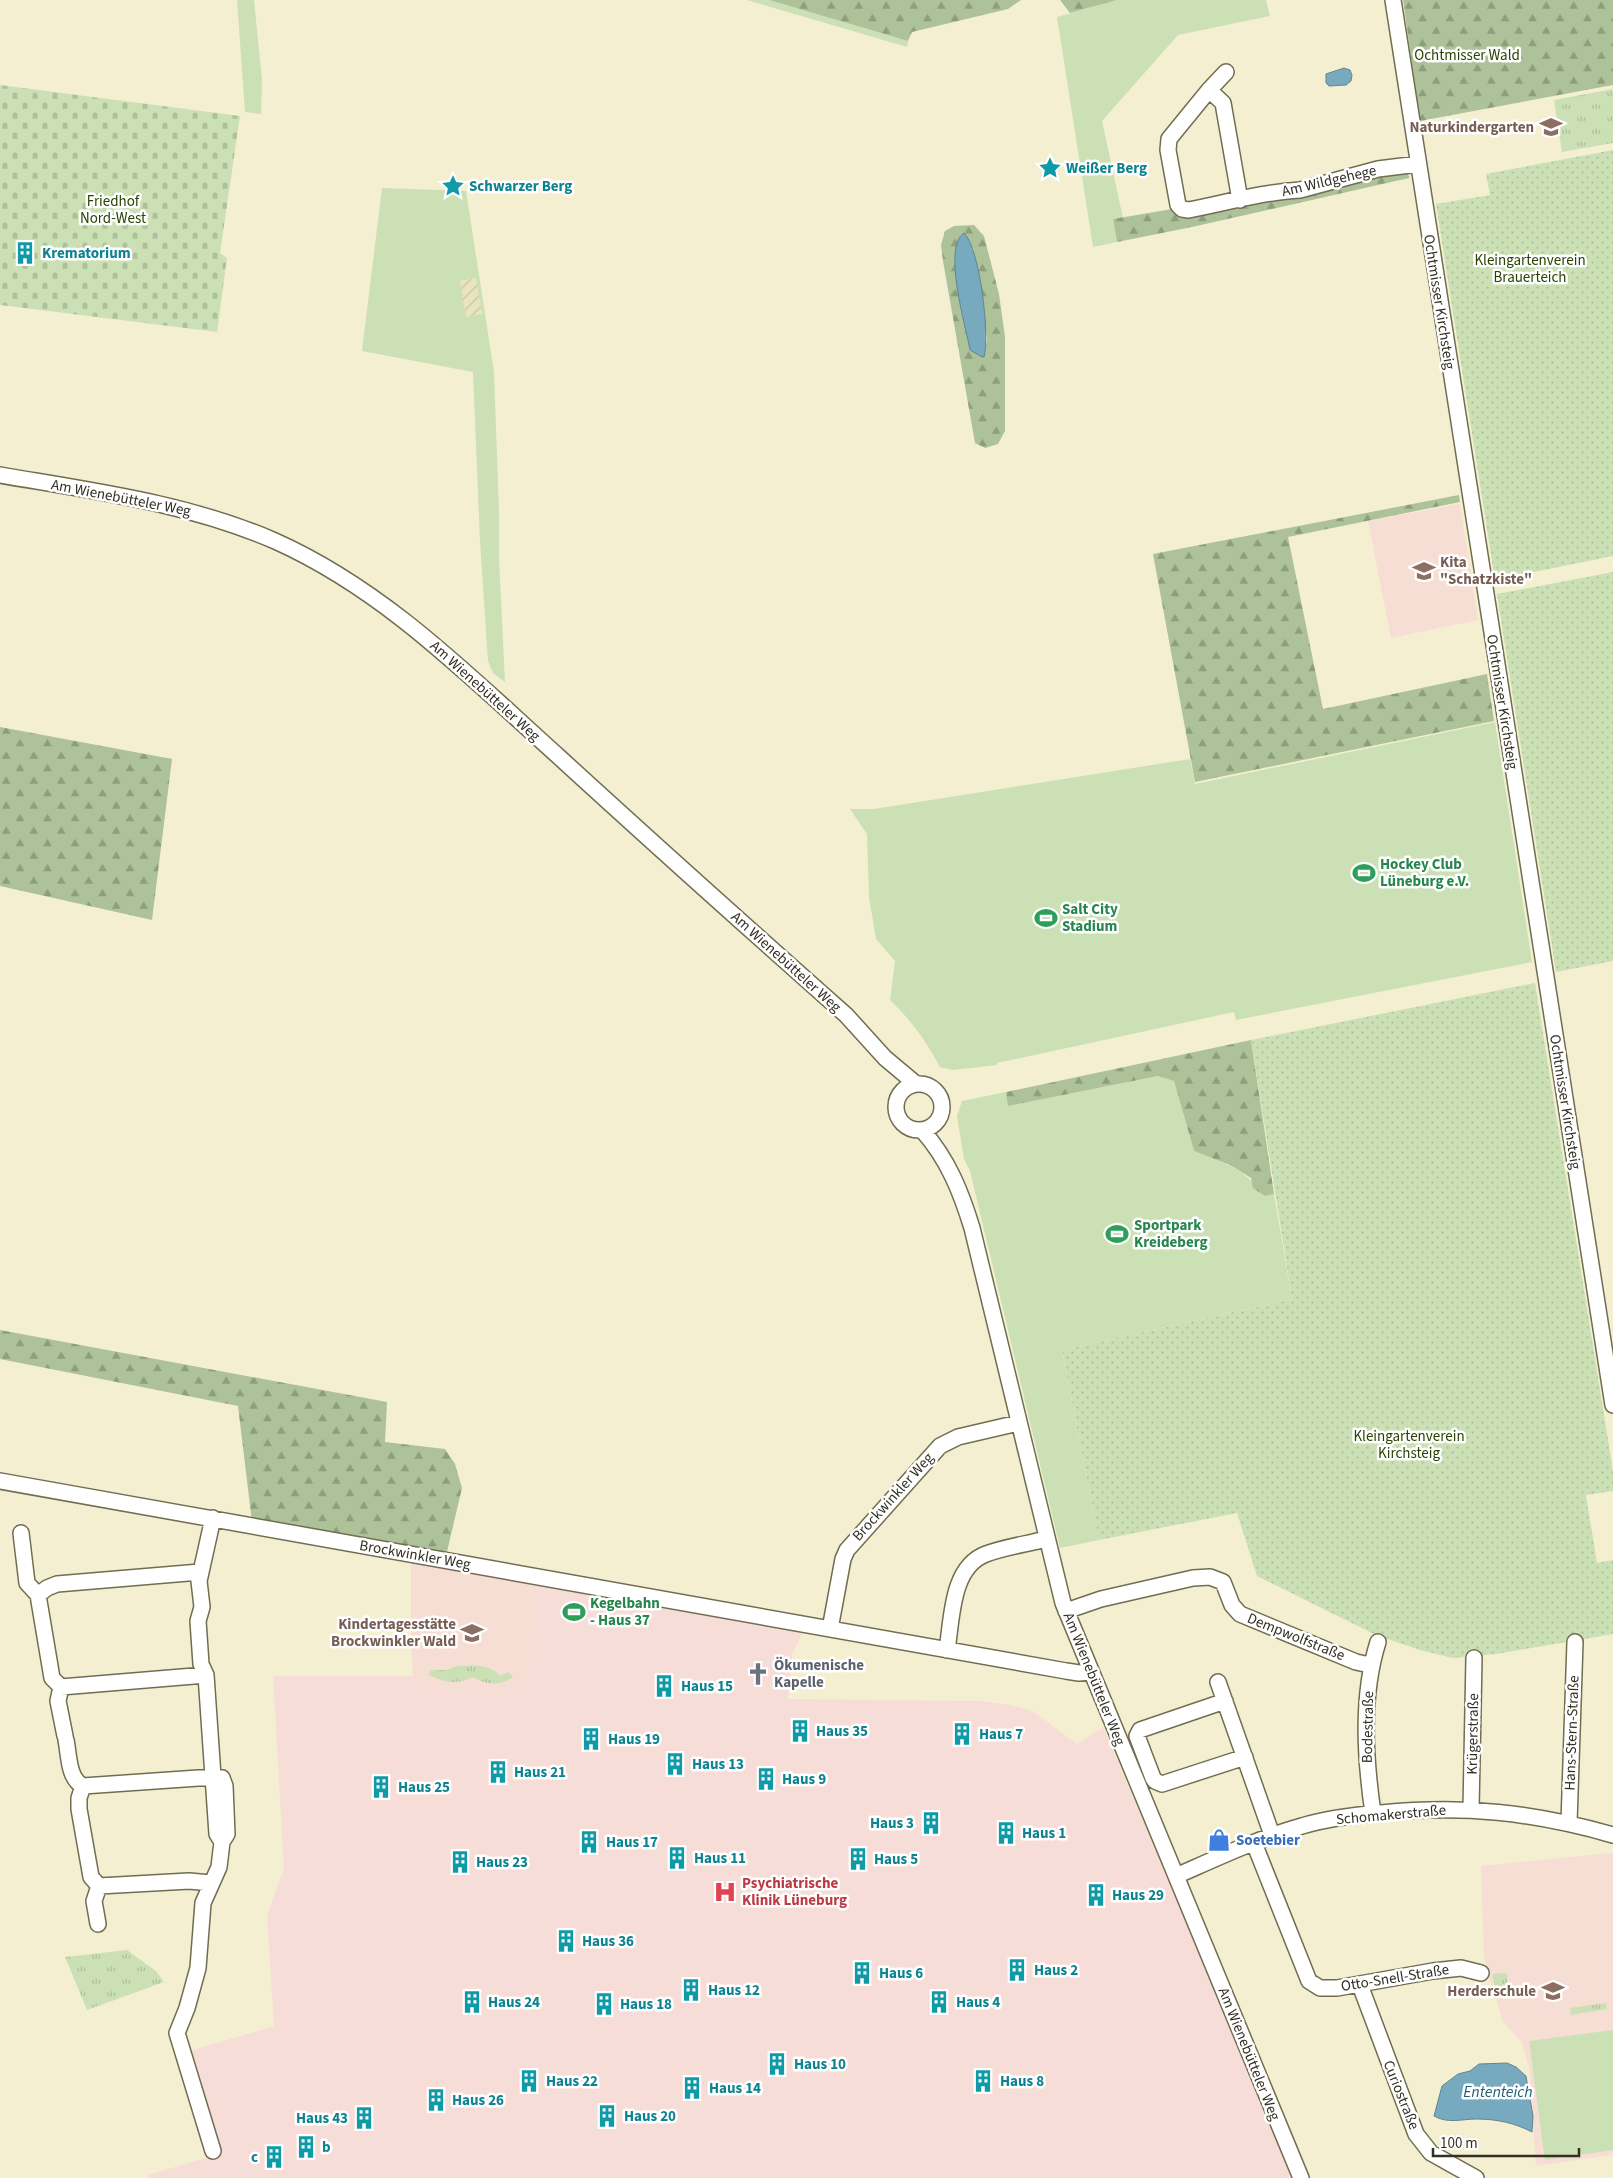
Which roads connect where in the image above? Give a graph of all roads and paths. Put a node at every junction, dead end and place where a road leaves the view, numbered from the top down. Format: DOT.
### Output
graph roads {
  1 [pos="1393,0"];
  2 [pos="1226,72"];
  3 [pos="1209,90"];
  4 [pos="1418,164"];
  5 [pos="1240,200"];
  6 [pos="0,474"];
  7 [pos="886,1058"];
  8 [pos="916,1084"];
  9 [pos="901,1093"];
  10 [pos="937,1121"];
  11 [pos="922,1130"];
  12 [pos="946,1162"];
  13 [pos="1613,1404"];
  14 [pos="1018,1423"];
  15 [pos="0,1481"];
  16 [pos="213,1518"];
  17 [pos="21,1533"];
  18 [pos="1046,1539"];
  19 [pos="200,1572"];
  20 [pos="38,1595"];
  21 [pos="1066,1611"];
  22 [pos="830,1629"];
  23 [pos="1378,1642"];
  24 [pos="1575,1642"];
  25 [pos="947,1650"];
  26 [pos="1474,1658"];
  27 [pos="1370,1665"];
  28 [pos="1091,1672"];
  29 [pos="206,1675"];
  30 [pos="1218,1682"];
  31 [pos="61,1687"];
  32 [pos="1225,1701"];
  33 [pos="1244,1757"];
  34 [pos="213,1777"];
  35 [pos="83,1786"];
  36 [pos="1471,1809"];
  37 [pos="1373,1813"];
  38 [pos="1569,1823"];
  39 [pos="1613,1834"];
  40 [pos="1272,1835"];
  41 [pos="1254,1843"];
  42 [pos="1176,1876"];
  43 [pos="210,1883"];
  44 [pos="98,1886"];
  45 [pos="98,1924"];
  46 [pos="1481,1972"];
  47 [pos="1360,1985"];
  48 [pos="214,2151"];
  49 [pos="1301,2178"];
  50 [pos="1476,2178"];
  1 -- 4 [label="street, Ochtmisser Kirchsteig"];
  2 -- 3 [label="street, Am Wildgehege"];
  3 -- 5 [label="street"];
  3 -- 5 [label="street, Am Wildgehege"];
  4 -- 5 [label="street, Am Wildgehege"];
  4 -- 13 [label="street, Ochtmisser Kirchsteig"];
  6 -- 7 [label="street, Am Wienebütteler Weg"];
  7 -- 8 [label="street, Am Wienebütteler Weg"];
  7 -- 9 [label="street, Am Wienebütteler Weg"];
  8 -- 9 [label="street"];
  8 -- 10 [label="street, Am Wienebütteler Weg"];
  9 -- 11 [label="street, Am Wienebütteler Weg"];
  10 -- 11 [label="street"];
  10 -- 12 [label="street, Am Wienebütteler Weg"];
  11 -- 12 [label="street, Am Wienebütteler Weg"];
  12 -- 14 [label="street, Am Wienebütteler Weg"];
  14 -- 18 [label="street, Am Wienebütteler Weg"];
  14 -- 22 [label="street, Brockwinkler Weg"];
  15 -- 16 [label="street, Brockwinkler Weg"];
  16 -- 19 [label="street"];
  16 -- 22 [label="street, Brockwinkler Weg"];
  17 -- 20 [label="street"];
  18 -- 21 [label="street, Am Wienebütteler Weg"];
  18 -- 25 [label="street"];
  19 -- 20 [label="street"];
  19 -- 29 [label="street"];
  20 -- 31 [label="street"];
  21 -- 27 [label="street, Dempwolfstraße"];
  21 -- 28 [label="street, Am Wienebütteler Weg"];
  22 -- 25 [label="street, Brockwinkler Weg"];
  23 -- 27 [label="street, Bodestraße"];
  24 -- 38 [label="street, Hans-Stern-Straße"];
  25 -- 28 [label="street, Brockwinkler Weg"];
  26 -- 36 [label="street, Krügerstraße"];
  27 -- 37 [label="street, Bodestraße"];
  28 -- 42 [label="street, Am Wienebütteler Weg"];
  29 -- 31 [label="street"];
  29 -- 34 [label="street"];
  30 -- 32 [label="street"];
  31 -- 35 [label="street"];
  32 -- 33 [label="street"];
  32 -- 33 [label="street"];
  33 -- 40 [label="street"];
  34 -- 35 [label="street"];
  34 -- 43 [label="street"];
  35 -- 44 [label="street"];
  36 -- 37 [label="street, Schomakerstraße"];
  36 -- 38 [label="street, Schomakerstraße"];
  37 -- 40 [label="street, Schomakerstraße"];
  38 -- 39 [label="street, Schomakerstraße"];
  40 -- 41 [label="street, Schomakerstraße"];
  41 -- 42 [label="street, Schomakerstraße"];
  41 -- 47 [label="street, Otto-Snell-Straße"];
  42 -- 49 [label="street, Am Wienebütteler Weg"];
  43 -- 44 [label="street"];
  43 -- 48 [label="street"];
  44 -- 45 [label="street"];
  46 -- 47 [label="street, Otto-Snell-Straße"];
  47 -- 50 [label="street, Curiostraße"];
}
